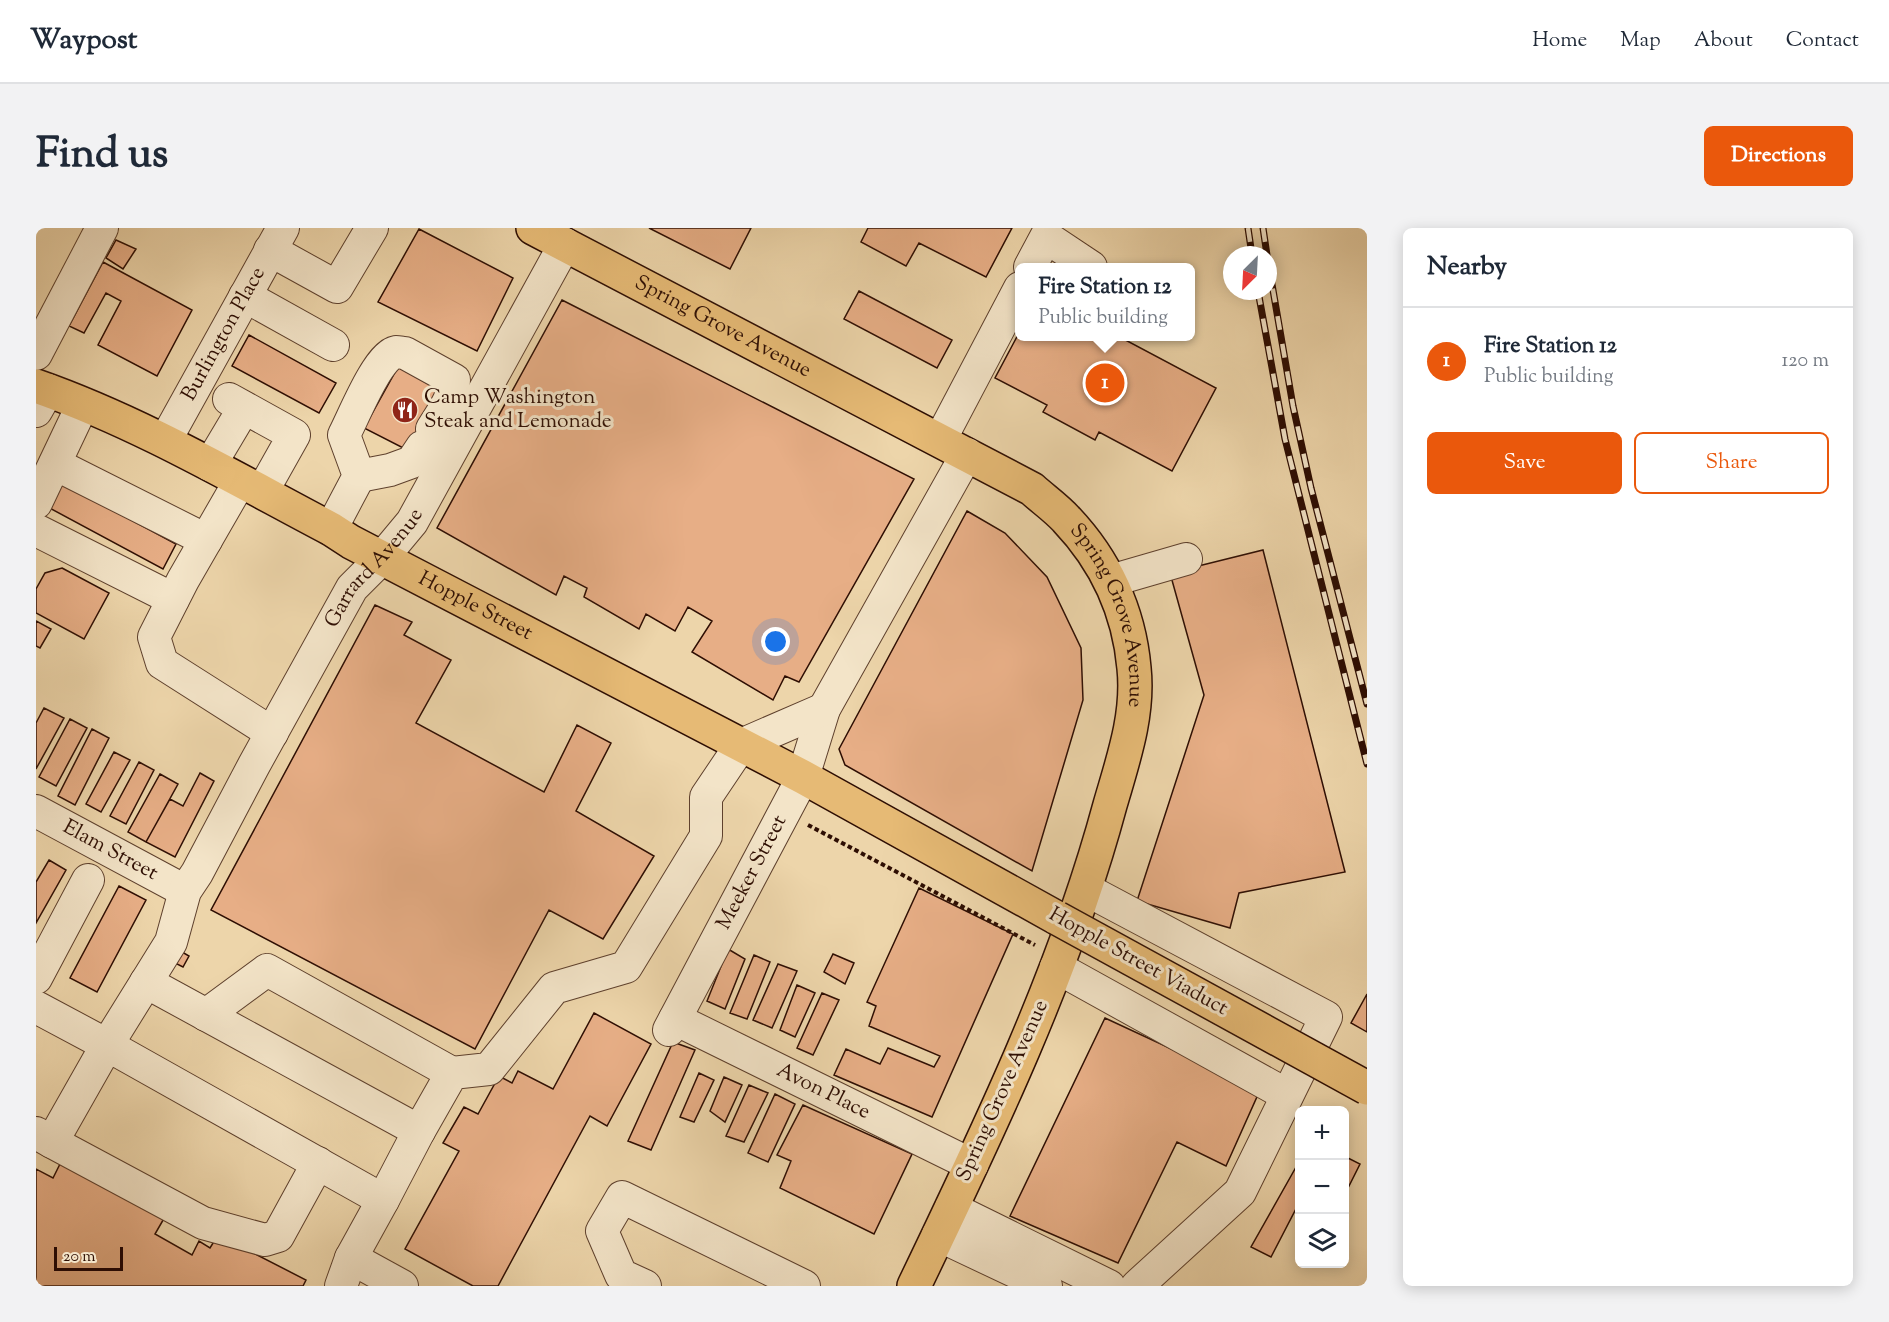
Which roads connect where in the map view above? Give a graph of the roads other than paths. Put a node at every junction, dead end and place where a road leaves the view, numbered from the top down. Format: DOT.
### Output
graph roads {
  1 [pos="102,228"];
  2 [pos="372,228"];
  3 [pos="533,228"];
  4 [pos="276,239"];
  5 [pos="565,244"];
  6 [pos="1032,263"];
  7 [pos="1085,263"];
  8 [pos="245,296"];
  9 [pos="1015,300"];
  10 [pos="333,345"];
  11 [pos="36,354"];
  12 [pos="40,396"];
  13 [pos="83,404"];
  14 [pos="165,441"];
  15 [pos="953,447"];
  16 [pos="56,464"];
  17 [pos="210,465"];
  18 [pos="359,476"];
  19 [pos="251,487"];
  20 [pos="36,503"];
  21 [pos="331,529"];
  22 [pos="36,530"];
  23 [pos="206,540"];
  24 [pos="381,558"];
  25 [pos="1186,559"];
  26 [pos="1110,580"];
  27 [pos="173,599"];
  28 [pos="824,709"];
  29 [pos="272,733"];
  30 [pos="741,744"];
  31 [pos="803,777"];
  32 [pos="36,811"];
  33 [pos="910,837"];
  34 [pos="88,880"];
  35 [pos="1085,889"];
  36 [pos="185,891"];
  37 [pos="1058,963"];
  38 [pos="36,978"];
  39 [pos="146,982"];
  40 [pos="36,1006"];
  41 [pos="206,1015"];
  42 [pos="672,1024"];
  43 [pos="107,1045"];
  44 [pos="452,1073"];
  45 [pos="1367,1088"];
  46 [pos="1287,1095"];
  47 [pos="419,1131"];
  48 [pos="44,1138"];
  49 [pos="318,1163"];
  50 [pos="972,1165"];
  51 [pos="383,1200"];
  52 [pos="945,1222"];
  53 [pos="346,1272"];
  54 [pos="922,1283"];
  55 [pos="402,1286"];
  56 [pos="645,1286"];
  57 [pos="804,1286"];
  58 [pos="1046,1286"];
  59 [pos="1109,1286"];
  60 [pos="1137,1286"];
  1 -- 11 [label="street"];
  2 -- 4 [label="street"];
  3 -- 5 [label="main road, Spring Grove Avenue"];
  4 -- 8 [label="street, Burlington Place"];
  5 -- 15 [label="main road, Spring Grove Avenue"];
  5 -- 24 [label="street, Garrard Avenue"];
  6 -- 7 [label="street"];
  8 -- 10 [label="street"];
  8 -- 14 [label="street, Burlington Place"];
  9 -- 15 [label="street, Meeker Street"];
  12 -- 13 [label="main road, Hopple Street"];
  13 -- 14 [label="main road, Hopple Street"];
  13 -- 16 [label="street"];
  14 -- 17 [label="main road, Hopple Street"];
  15 -- 26 [label="main road, Spring Grove Avenue"];
  15 -- 28 [label="street, Meeker Street"];
  16 -- 20 [label="street"];
  16 -- 23 [label="street"];
  17 -- 19 [label="main road, Hopple Street"];
  17 -- 19 [label="street"];
  18 -- 18 [label="street"];
  18 -- 21 [label="street"];
  19 -- 21 [label="main road, Hopple Street"];
  19 -- 23 [label="street"];
  21 -- 24 [label="main road, Hopple Street"];
  22 -- 27 [label="street"];
  23 -- 27 [label="street"];
  24 -- 29 [label="street, Garrard Avenue"];
  24 -- 30 [label="main road, Hopple Street"];
  25 -- 26 [label="street"];
  26 -- 35 [label="main road, Spring Grove Avenue"];
  27 -- 29 [label="street"];
  28 -- 30 [label="street"];
  28 -- 31 [label="street, Meeker Street"];
  29 -- 36 [label="street, Garrard Avenue"];
  30 -- 31 [label="main road, Hopple Street"];
  30 -- 44 [label="street"];
  31 -- 33 [label="main road, Hopple Street"];
  31 -- 42 [label="street, Meeker Street"];
  32 -- 36 [label="street, Elam Street"];
  33 -- 45 [label="main road, Hopple Street Viaduct, bridge"];
  34 -- 38 [label="street"];
  35 -- 37 [label="main road, Spring Grove Avenue"];
  35 -- 46 [label="street"];
  36 -- 39 [label="street, Garrard Avenue"];
  37 -- 46 [label="street"];
  37 -- 50 [label="main road, Spring Grove Avenue"];
  39 -- 41 [label="street"];
  39 -- 43 [label="street, Garrard Avenue"];
  40 -- 43 [label="street"];
  41 -- 44 [label="street"];
  41 -- 47 [label="street"];
  42 -- 50 [label="street, Avon Place"];
  43 -- 48 [label="street, Garrard Avenue"];
  43 -- 49 [label="street"];
  44 -- 47 [label="street"];
  46 -- 60 [label="street"];
  47 -- 51 [label="street"];
  48 -- 49 [label="street"];
  49 -- 51 [label="street"];
  50 -- 52 [label="main road, Spring Grove Avenue"];
  51 -- 53 [label="street"];
  52 -- 54 [label="main road, Spring Grove Avenue"];
  52 -- 58 [label="street"];
  52 -- 59 [label="street"];
  53 -- 55 [label="street"];
  56 -- 57 [label="street"];
}
